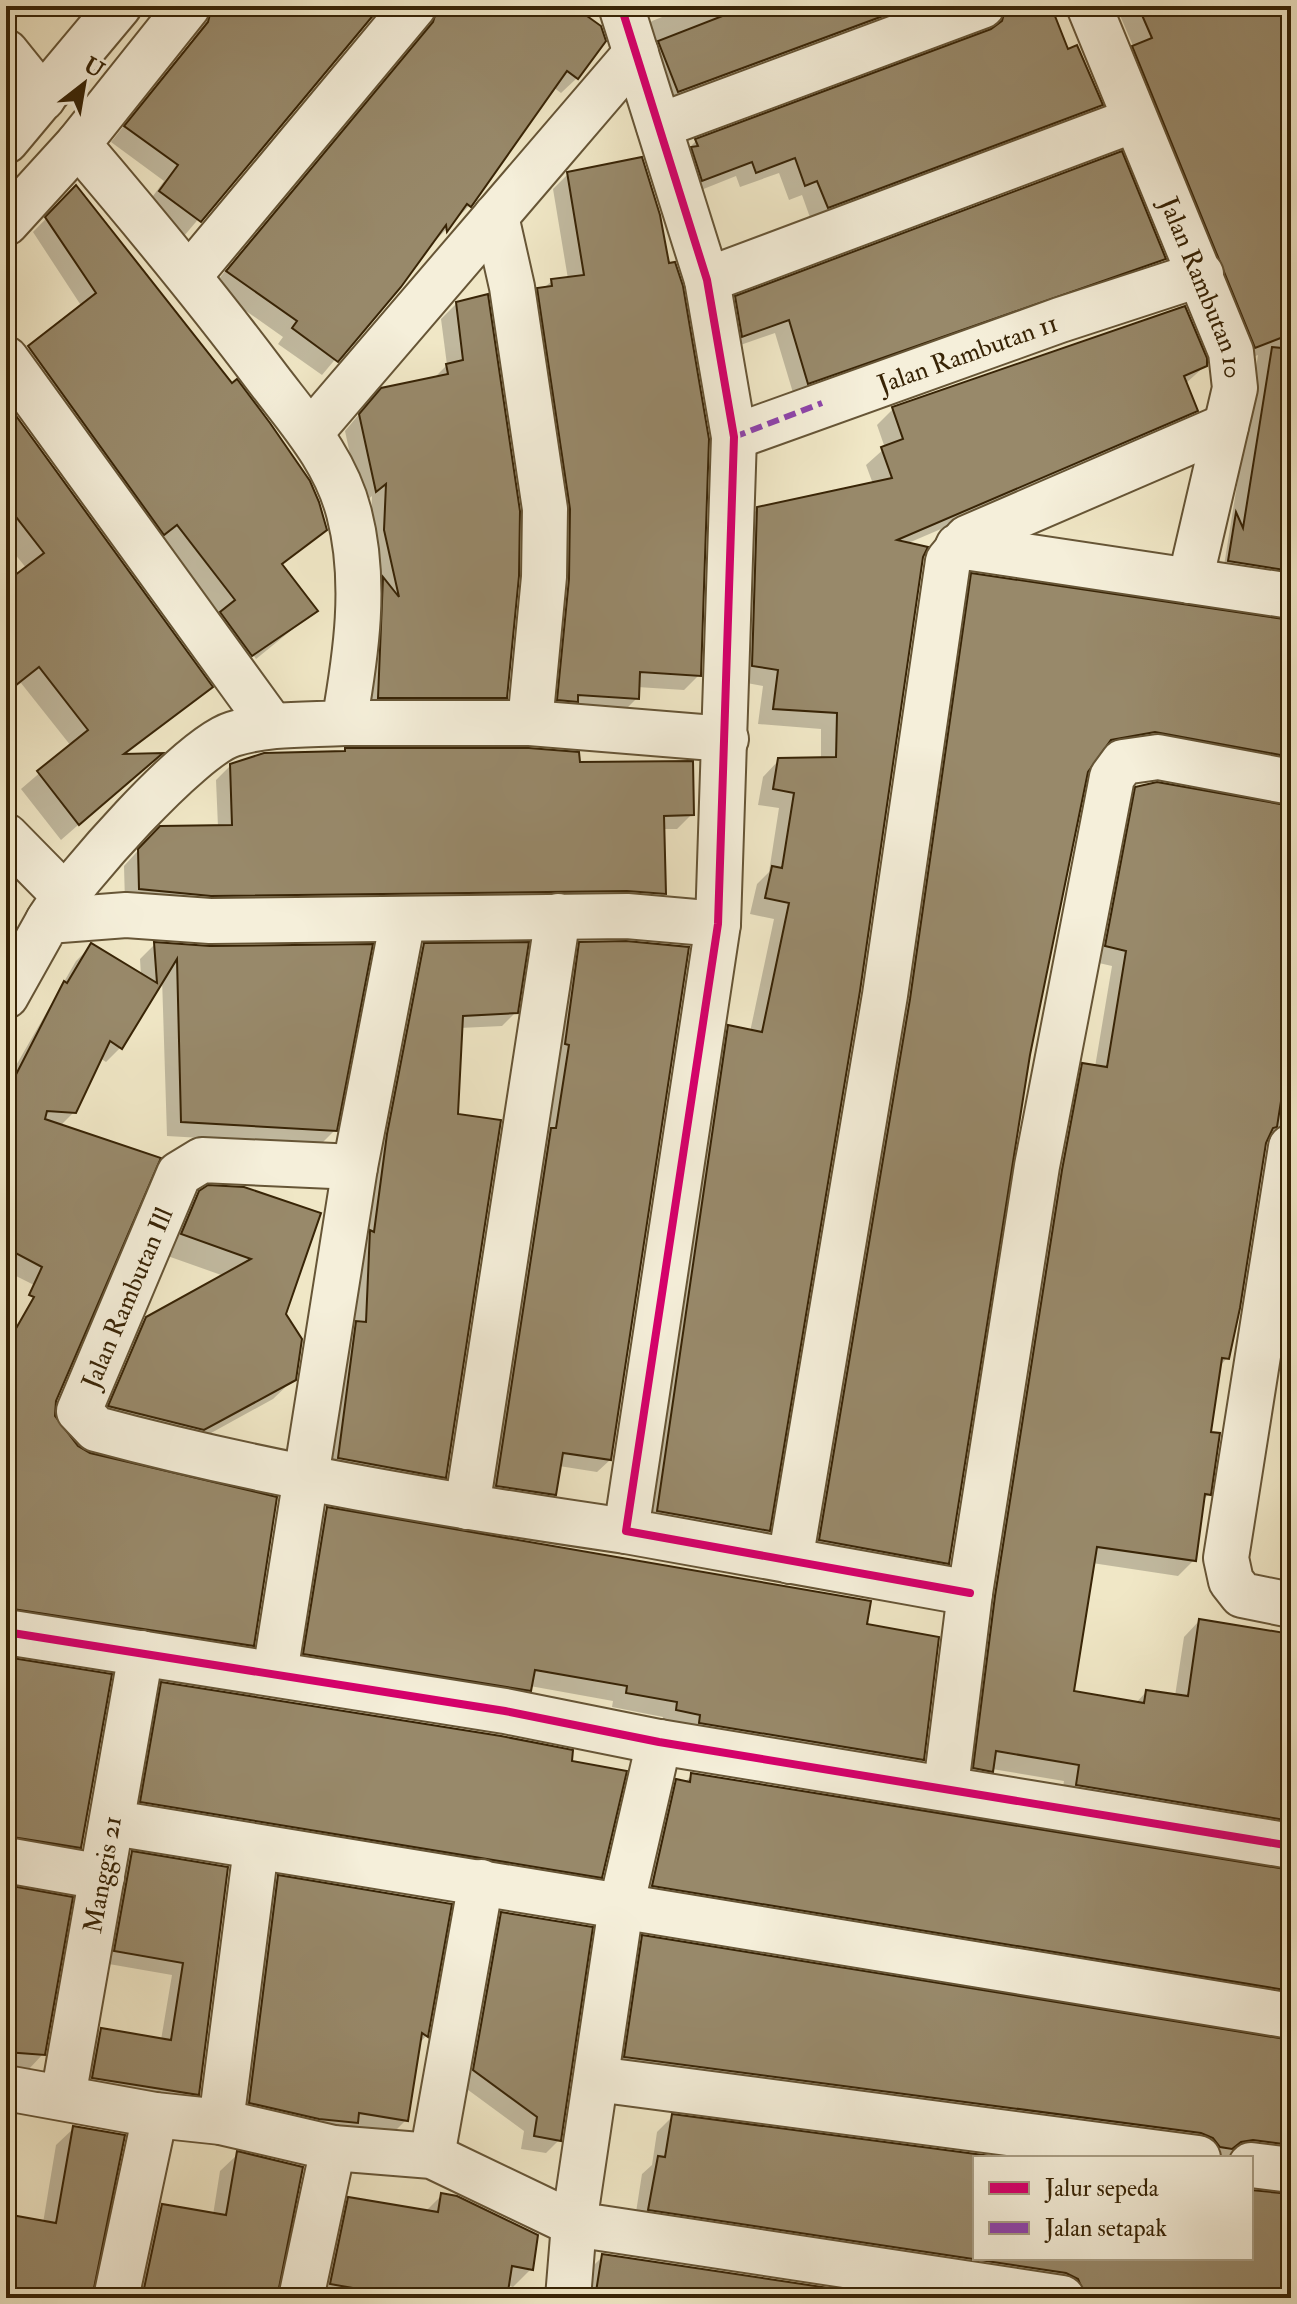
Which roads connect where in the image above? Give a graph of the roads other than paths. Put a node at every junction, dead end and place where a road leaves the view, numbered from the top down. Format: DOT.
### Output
graph roads {
  1 [pos="119,6"];
  2 [pos="188,6"];
  3 [pos="414,6"];
  4 [pos="621,6"];
  5 [pos="982,6"];
  6 [pos="1089,6"];
  7 [pos="6,52"];
  8 [pos="636,53"];
  9 [pos="43,98"];
  10 [pos="1134,120"];
  11 [pos="659,126"];
  12 [pos="6,141"];
  13 [pos="78,144"];
  14 [pos="496,216"];
  15 [pos="6,223"];
  16 [pos="1201,274"];
  17 [pos="189,276"];
  18 [pos="707,280"];
  19 [pos="6,359"];
  20 [pos="1226,426"];
  21 [pos="311,432"];
  22 [pos="734,437"];
  23 [pos="958,546"];
  24 [pos="1190,581"];
  25 [pos="1291,596"];
  26 [pos="344,723"];
  27 [pos="530,723"];
  28 [pos="272,726"];
  29 [pos="726,739"];
  30 [pos="1291,782"];
  31 [pos="6,836"];
  32 [pos="56,908"];
  33 [pos="558,916"];
  34 [pos="403,919"];
  35 [pos="718,924"];
  36 [pos="6,996"];
  37 [pos="1291,1147"];
  38 [pos="355,1167"];
  39 [pos="306,1477"];
  40 [pos="467,1507"];
  41 [pos="626,1531"];
  42 [pos="790,1561"];
  43 [pos="970,1593"];
  44 [pos="1291,1605"];
  45 [pos="6,1632"];
  46 [pos="141,1653"];
  47 [pos="275,1673"];
  48 [pos="659,1742"];
  49 [pos="946,1786"];
  50 [pos="114,1823"];
  51 [pos="1291,1846"];
  52 [pos="256,1848"];
  53 [pos="6,1860"];
  54 [pos="102,1877"];
  55 [pos="481,1882"];
  56 [pos="621,1907"];
  57 [pos="1291,2016"];
  58 [pos="596,2079"];
  59 [pos="6,2088"];
  60 [pos="63,2097"];
  61 [pos="155,2115"];
  62 [pos="221,2122"];
  63 [pos="333,2148"];
  64 [pos="432,2156"];
  65 [pos="1183,2156"];
  66 [pos="1253,2165"];
  67 [pos="1291,2170"];
  68 [pos="574,2224"];
  69 [pos="116,2298"];
  70 [pos="301,2298"];
  71 [pos="568,2298"];
  72 [pos="1062,2298"];
  1 -- 9 [label="street"];
  2 -- 13 [label="street"];
  3 -- 17 [label="street"];
  4 -- 8 [label="street"];
  5 -- 11 [label="street"];
  6 -- 10 [label="street, Jalan Rambutan 10"];
  7 -- 9 [label="street"];
  8 -- 11 [label="street"];
  8 -- 14 [label="street"];
  9 -- 12 [label="street"];
  10 -- 16 [label="street, Jalan Rambutan 10"];
  10 -- 18 [label="street"];
  11 -- 18 [label="street"];
  13 -- 15 [label="street"];
  13 -- 17 [label="street"];
  14 -- 21 [label="street"];
  14 -- 27 [label="street"];
  16 -- 20 [label="street, Jalan Rambutan 10"];
  16 -- 22 [label="street, Jalan Rambutan 11"];
  17 -- 21 [label="street"];
  18 -- 22 [label="street"];
  19 -- 28 [label="street"];
  20 -- 23 [label="street"];
  20 -- 24 [label="street, Jalan Rambutan 10"];
  21 -- 26 [label="street"];
  22 -- 29 [label="street"];
  23 -- 24 [label="street"];
  23 -- 42 [label="street"];
  24 -- 25 [label="street"];
  26 -- 27 [label="street"];
  26 -- 28 [label="street"];
  27 -- 29 [label="street"];
  28 -- 32 [label="street"];
  29 -- 35 [label="street"];
  30 -- 43 [label="street"];
  31 -- 32 [label="street"];
  32 -- 34 [label="street"];
  32 -- 36 [label="street"];
  33 -- 34 [label="street"];
  33 -- 35 [label="street"];
  33 -- 40 [label="street"];
  34 -- 38 [label="street"];
  35 -- 41 [label="street"];
  37 -- 44 [label="street"];
  38 -- 39 [label="street"];
  38 -- 39 [label="street, Jalan Rambutan Ill"];
  39 -- 40 [label="street"];
  39 -- 47 [label="street"];
  40 -- 41 [label="street"];
  41 -- 42 [label="street"];
  42 -- 43 [label="street"];
  43 -- 49 [label="street"];
  45 -- 46 [label="street"];
  46 -- 47 [label="street"];
  46 -- 50 [label="street, Manggis 21"];
  47 -- 48 [label="street"];
  48 -- 49 [label="street"];
  48 -- 56 [label="street"];
  49 -- 51 [label="street"];
  50 -- 52 [label="street"];
  50 -- 54 [label="street, Manggis 21"];
  52 -- 55 [label="street"];
  52 -- 62 [label="street"];
  53 -- 54 [label="street"];
  54 -- 60 [label="street, Manggis 21"];
  55 -- 56 [label="street"];
  55 -- 64 [label="street"];
  56 -- 57 [label="street"];
  56 -- 58 [label="street"];
  58 -- 65 [label="street"];
  58 -- 68 [label="street"];
  59 -- 60 [label="street"];
  60 -- 61 [label="street"];
  61 -- 62 [label="street"];
  61 -- 69 [label="street"];
  62 -- 63 [label="street"];
  63 -- 64 [label="street"];
  63 -- 70 [label="street"];
  64 -- 68 [label="street"];
  66 -- 67 [label="street"];
  68 -- 71 [label="street"];
  68 -- 72 [label="street"];
}
